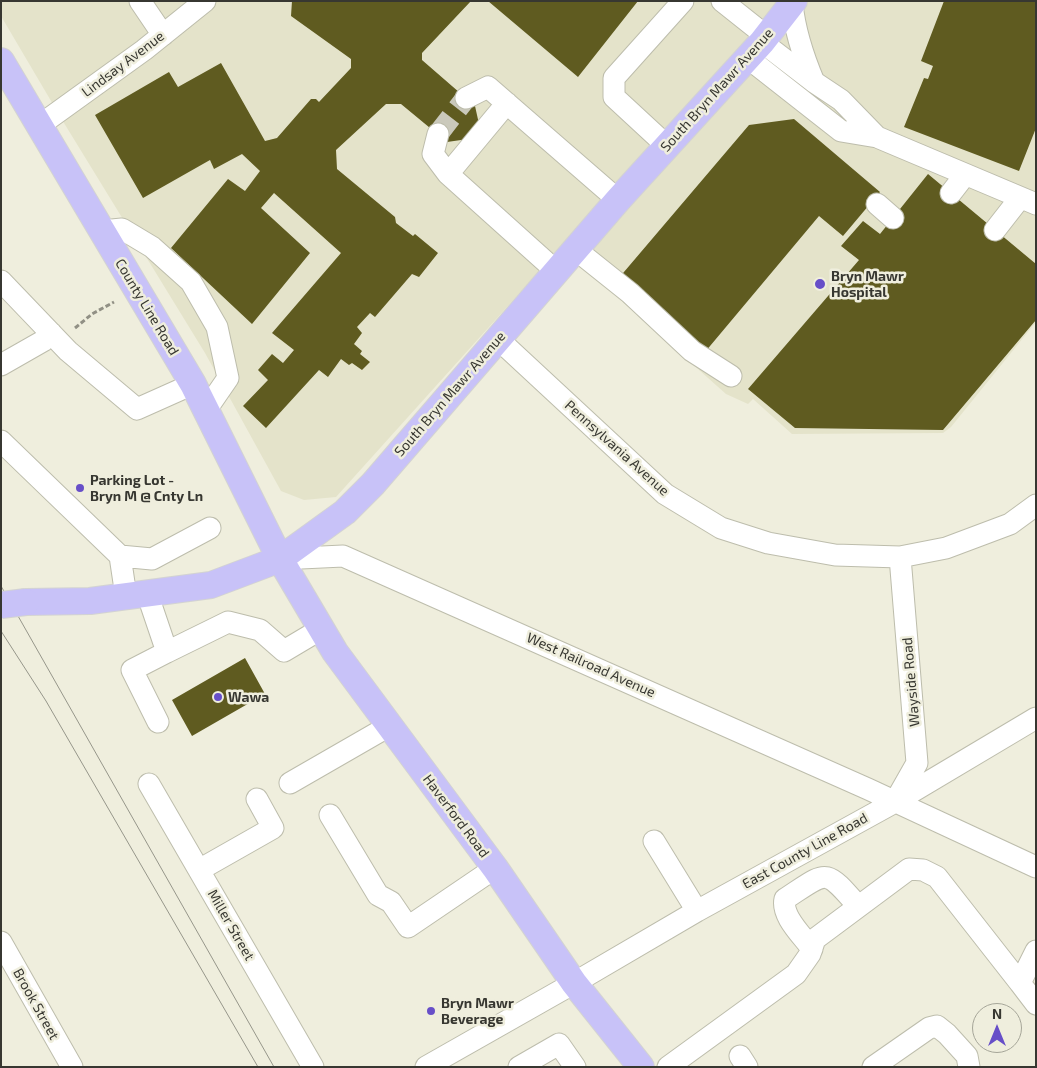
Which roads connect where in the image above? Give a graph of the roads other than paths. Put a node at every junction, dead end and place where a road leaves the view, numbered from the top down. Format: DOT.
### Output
graph roads {
  1 [pos="140,1"];
  2 [pos="205,1"];
  3 [pos="683,1"];
  4 [pos="722,1"];
  5 [pos="793,2"];
  6 [pos="163,35"];
  7 [pos="759,45"];
  8 [pos="1,61"];
  9 [pos="814,82"];
  10 [pos="466,98"];
  11 [pos="841,100"];
  12 [pos="507,103"];
  13 [pos="824,118"];
  14 [pos="40,125"];
  15 [pos="438,134"];
  16 [pos="877,138"];
  17 [pos="667,146"];
  18 [pos="448,174"];
  19 [pos="965,175"];
  20 [pos="951,193"];
  21 [pos="618,200"];
  22 [pos="1028,201"];
  23 [pos="877,204"];
  24 [pos="893,218"];
  25 [pos="995,230"];
  26 [pos="102,231"];
  27 [pos="575,249"];
  28 [pos="556,271"];
  29 [pos="1,281"];
  30 [pos="60,333"];
  31 [pos="498,338"];
  32 [pos="1,365"];
  33 [pos="730,376"];
  34 [pos="193,384"];
  35 [pos="206,410"];
  36 [pos="1,441"];
  37 [pos="1036,505"];
  38 [pos="210,528"];
  39 [pos="120,556"];
  40 [pos="900,557"];
  41 [pos="280,559"];
  42 [pos="136,594"];
  43 [pos="14,604"];
  44 [pos="321,629"];
  45 [pos="166,652"];
  46 [pos="1036,718"];
  47 [pos="158,722"];
  48 [pos="389,726"];
  49 [pos="150,784"];
  50 [pos="290,784"];
  51 [pos="257,799"];
  52 [pos="895,802"];
  53 [pos="330,815"];
  54 [pos="654,841"];
  55 [pos="1036,867"];
  56 [pos="495,868"];
  57 [pos="199,870"];
  58 [pos="858,906"];
  59 [pos="697,911"];
  60 [pos="1,942"];
  61 [pos="812,949"];
  62 [pos="1036,951"];
  63 [pos="574,983"];
  64 [pos="1020,983"];
  65 [pos="1036,1004"];
  66 [pos="72,1067"];
  67 [pos="313,1067"];
  68 [pos="426,1067"];
  69 [pos="519,1067"];
  70 [pos="575,1067"];
  71 [pos="641,1067"];
  72 [pos="668,1067"];
  73 [pos="873,1067"];
  74 [pos="969,1067"];
  1 -- 6 [label="street"];
  2 -- 6 [label="street, Lindsay Avenue"];
  3 -- 17 [label="street"];
  4 -- 7 [label="street"];
  5 -- 7 [label="main road, South Bryn Mawr Avenue"];
  5 -- 9 [label="street"];
  6 -- 14 [label="street, Lindsay Avenue"];
  7 -- 9 [label="street"];
  7 -- 13 [label="street"];
  7 -- 17 [label="main road, South Bryn Mawr Avenue"];
  8 -- 14 [label="main road, County Line Road"];
  9 -- 11 [label="street"];
  10 -- 12 [label="street"];
  11 -- 13 [label="street"];
  11 -- 16 [label="street"];
  12 -- 18 [label="street"];
  12 -- 21 [label="street"];
  13 -- 16 [label="street"];
  14 -- 26 [label="main road, County Line Road"];
  15 -- 18 [label="street"];
  16 -- 19 [label="street"];
  17 -- 21 [label="main road, South Bryn Mawr Avenue"];
  18 -- 28 [label="street"];
  19 -- 20 [label="street"];
  19 -- 22 [label="street"];
  21 -- 27 [label="main road, South Bryn Mawr Avenue"];
  22 -- 25 [label="street"];
  23 -- 24 [label="street"];
  26 -- 34 [label="main road, County Line Road"];
  26 -- 35 [label="street"];
  27 -- 28 [label="main road, South Bryn Mawr Avenue"];
  27 -- 33 [label="street"];
  28 -- 31 [label="main road, South Bryn Mawr Avenue"];
  29 -- 30 [label="street"];
  30 -- 32 [label="street"];
  30 -- 34 [label="street"];
  31 -- 40 [label="street, Pennsylvania Avenue"];
  31 -- 41 [label="main road, South Bryn Mawr Avenue"];
  34 -- 35 [label="main road, County Line Road"];
  35 -- 41 [label="main road, County Line Road"];
  36 -- 39 [label="street"];
  37 -- 40 [label="street, Pennsylvania Avenue"];
  38 -- 39 [label="street"];
  39 -- 42 [label="street"];
  40 -- 52 [label="street, Wayside Road"];
  41 -- 42 [label="main road, South Bryn Mawr Avenue"];
  41 -- 44 [label="main road, Haverford Road"];
  41 -- 52 [label="street, West Railroad Avenue"];
  42 -- 43 [label="main road, South Bryn Mawr Avenue"];
  42 -- 45 [label="street"];
  44 -- 45 [label="street"];
  44 -- 48 [label="main road, Haverford Road"];
  45 -- 47 [label="street"];
  46 -- 52 [label="street, East County Line Road"];
  48 -- 50 [label="street"];
  48 -- 56 [label="main road, Haverford Road"];
  49 -- 57 [label="street, Miller Street"];
  51 -- 57 [label="street"];
  52 -- 55 [label="street, West Railroad Avenue"];
  52 -- 59 [label="street, East County Line Road"];
  53 -- 56 [label="street"];
  54 -- 59 [label="street"];
  56 -- 63 [label="main road, Haverford Road"];
  57 -- 67 [label="street, Miller Street"];
  58 -- 61 [label="street"];
  58 -- 61 [label="street"];
  58 -- 64 [label="street"];
  59 -- 63 [label="street, East County Line Road"];
  60 -- 66 [label="street, Brook Street"];
  61 -- 72 [label="street"];
  62 -- 64 [label="street"];
  63 -- 68 [label="street, East County Line Road"];
  63 -- 71 [label="main road, Haverford Road"];
  64 -- 65 [label="street"];
  69 -- 70 [label="street"];
  73 -- 74 [label="street"];
}
